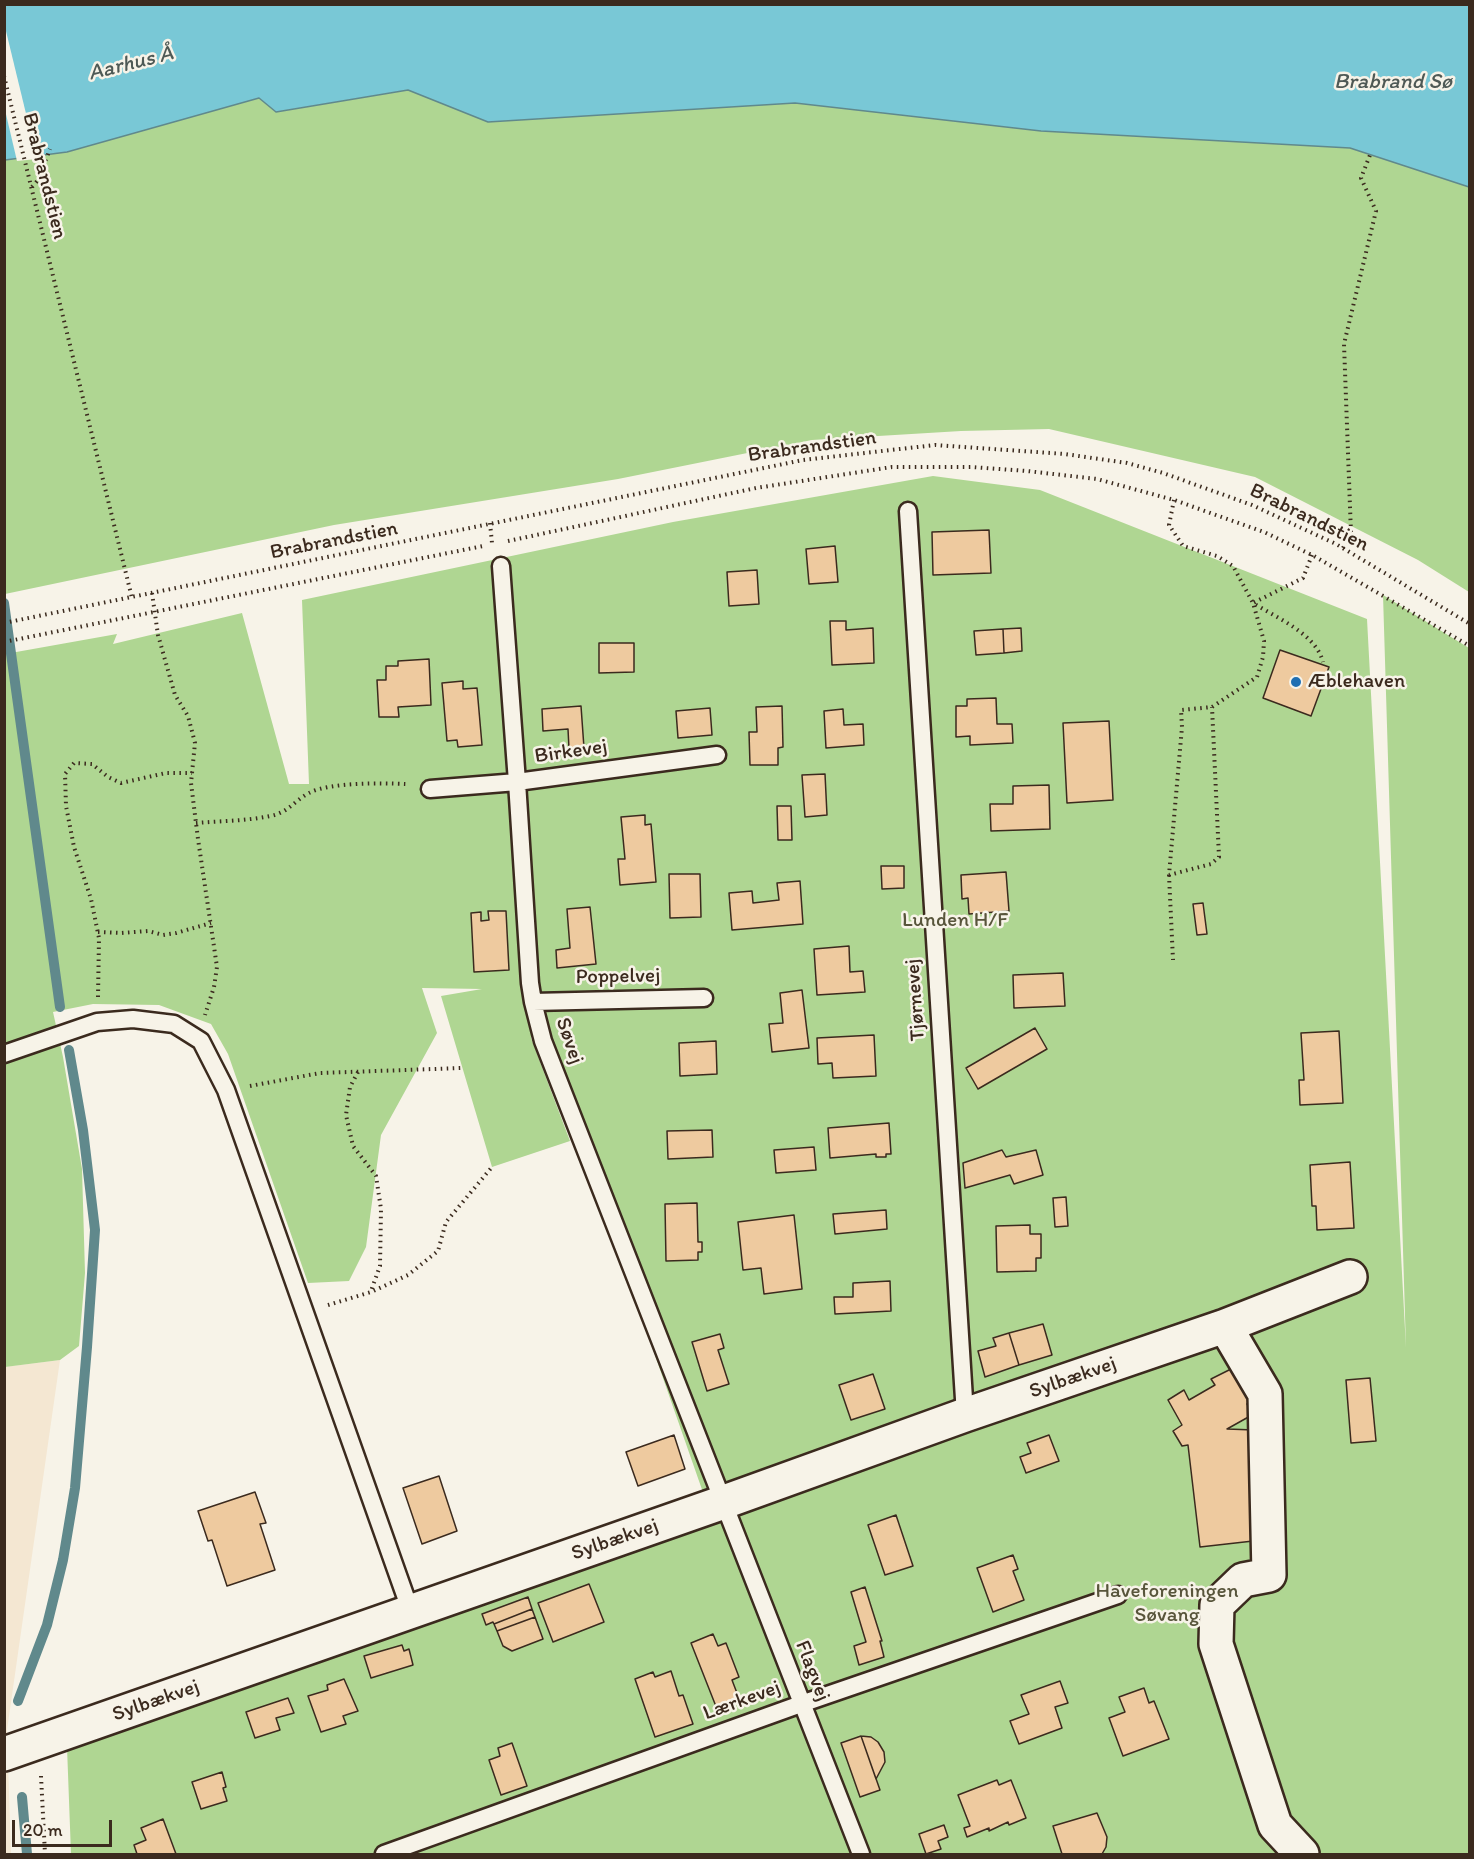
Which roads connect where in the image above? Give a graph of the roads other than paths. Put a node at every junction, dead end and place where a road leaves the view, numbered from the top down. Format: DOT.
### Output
graph roads {
  1 [pos="908,511"];
  2 [pos="501,566"];
  3 [pos="717,755"];
  4 [pos="517,782"];
  5 [pos="430,789"];
  6 [pos="704,998"];
  7 [pos="532,1002"];
  8 [pos="4,1054"];
  9 [pos="1350,1277"];
  10 [pos="1225,1326"];
  11 [pos="965,1414"];
  12 [pos="724,1502"];
  13 [pos="1118,1595"];
  14 [pos="411,1612"];
  15 [pos="801,1704"];
  16 [pos="4,1755"];
  17 [pos="384,1854"];
  18 [pos="861,1854"];
  19 [pos="1302,1854"];
  1 -- 11 [label="lane, Tjørnevej"];
  2 -- 4 [label="lane, Søvej"];
  3 -- 4 [label="lane, Birkevej"];
  4 -- 5 [label="lane, Birkevej"];
  4 -- 7 [label="lane, Søvej"];
  6 -- 7 [label="lane, Poppelvej"];
  7 -- 12 [label="lane, Søvej"];
  8 -- 14 [label="lane"];
  9 -- 10 [label="street, Sylbækvej"];
  10 -- 11 [label="street, Sylbækvej"];
  10 -- 19 [label="street"];
  11 -- 12 [label="street, Sylbækvej"];
  12 -- 14 [label="street, Sylbækvej"];
  12 -- 15 [label="lane, Flagvej"];
  13 -- 15 [label="lane, Lærkevej"];
  14 -- 16 [label="street, Sylbækvej"];
  15 -- 17 [label="lane, Lærkevej"];
  15 -- 18 [label="lane, Flagvej"];
}
